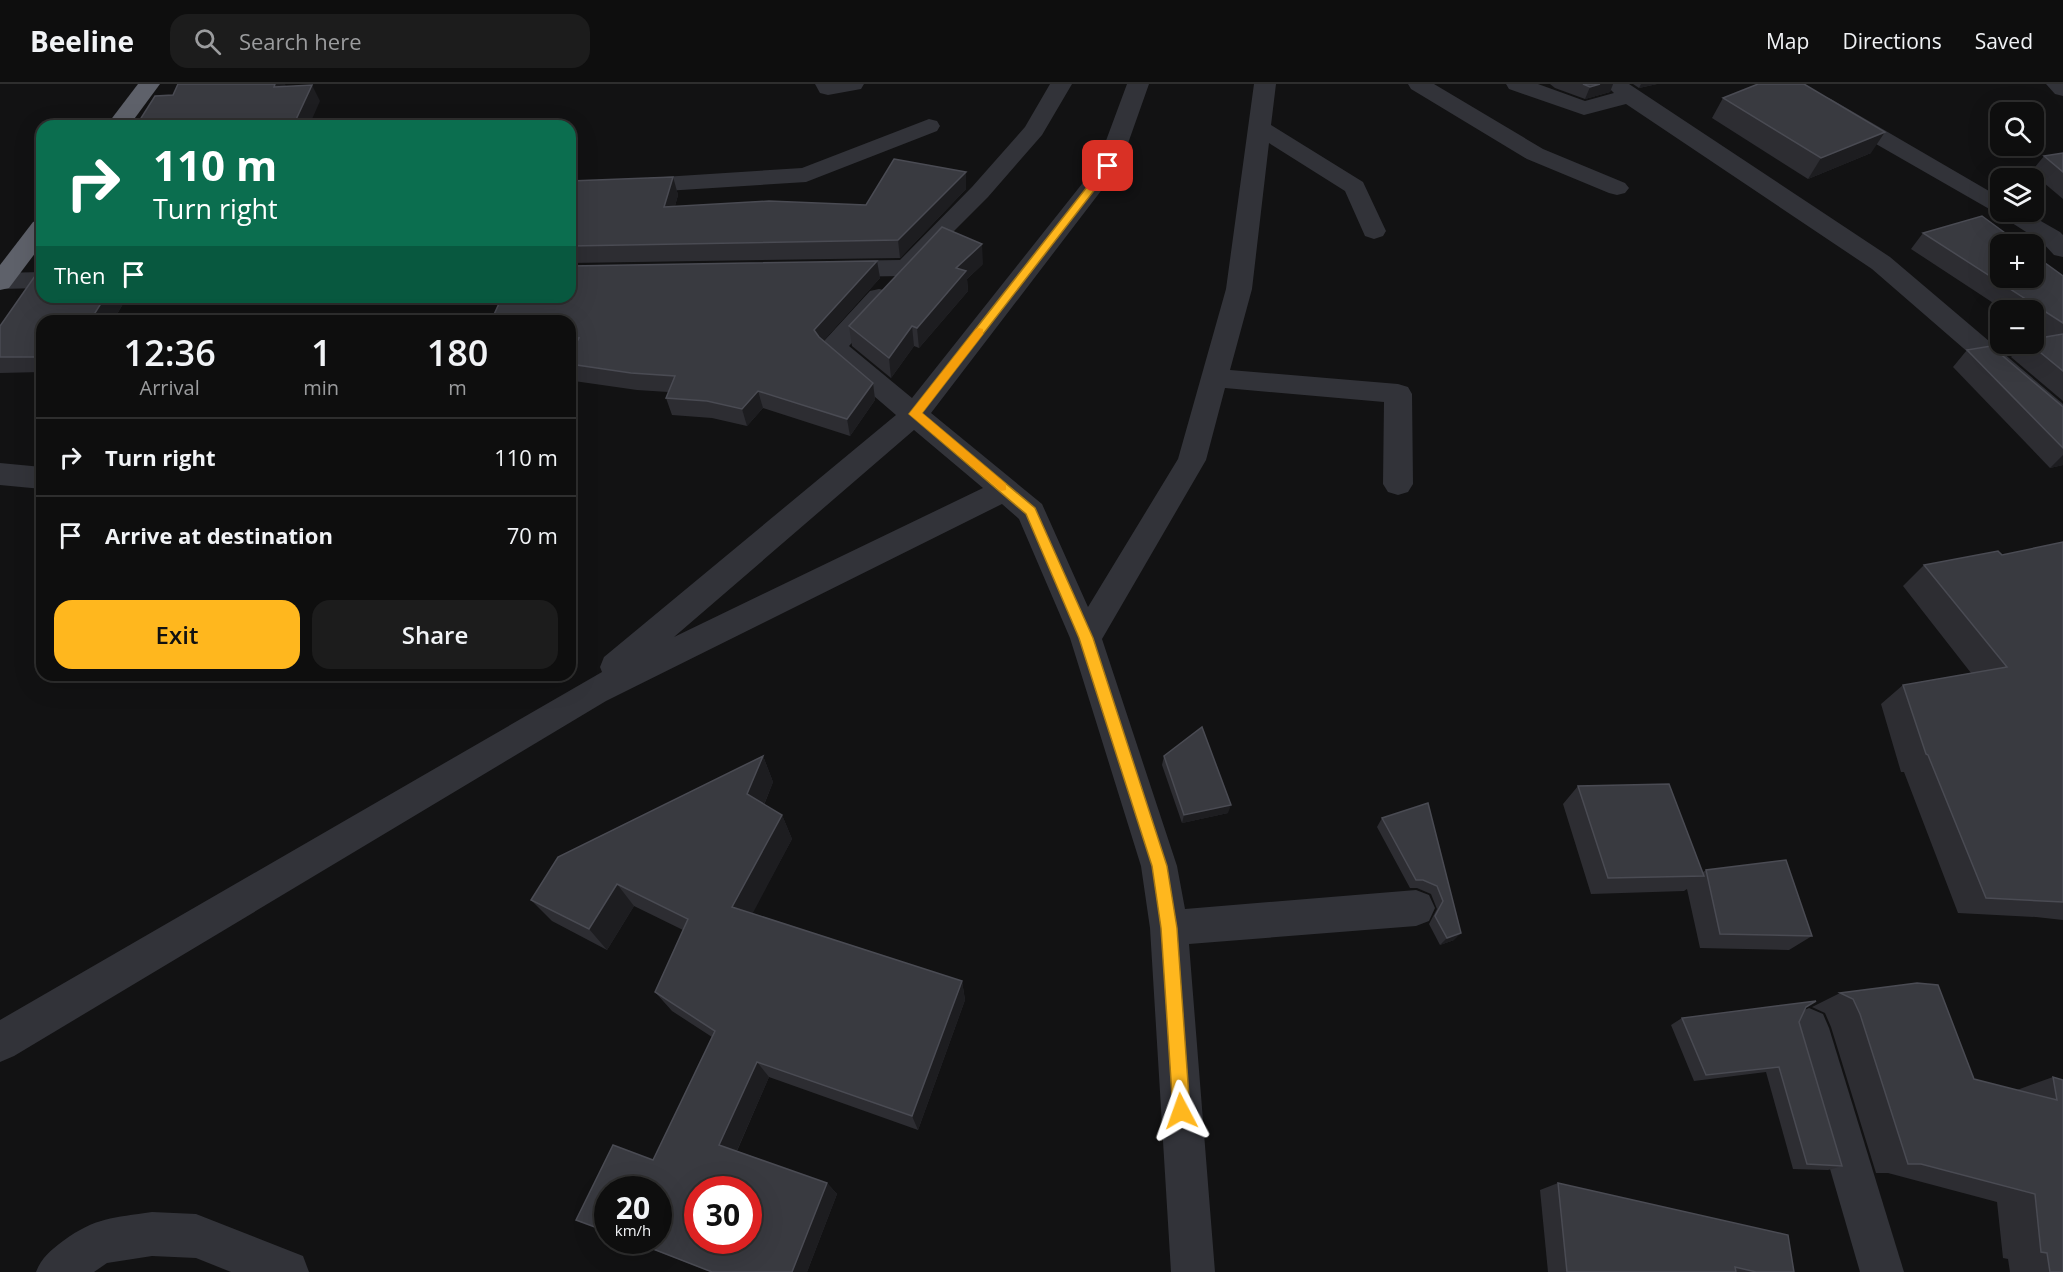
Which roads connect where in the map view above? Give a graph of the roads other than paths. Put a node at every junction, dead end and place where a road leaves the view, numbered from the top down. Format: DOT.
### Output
graph roads {
  1 [pos="149,84"];
  2 [pos="826,84"];
  3 [pos="853,84"];
  4 [pos="1061,84"];
  5 [pos="1138,84"];
  6 [pos="1265,84"];
  7 [pos="1419,84"];
  8 [pos="1517,84"];
  9 [pos="1777,84"];
  10 [pos="2057,84"];
  11 [pos="2063,89"];
  12 [pos="1622,90"];
  13 [pos="122,120"];
  14 [pos="929,126"];
  15 [pos="1260,128"];
  16 [pos="1617,188"];
  17 [pos="576,190"];
  18 [pos="1990,202"];
  19 [pos="2025,222"];
  20 [pos="1374,231"];
  21 [pos="36,235"];
  22 [pos="2063,249"];
  23 [pos="906,268"];
  24 [pos="810,270"];
  25 [pos="36,280"];
  26 [pos="0,282"];
  27 [pos="1215,378"];
  28 [pos="915,414"];
  29 [pos="2063,419"];
  30 [pos="0,474"];
  31 [pos="36,477"];
  32 [pos="1398,484"];
  33 [pos="1005,490"];
  34 [pos="1086,638"];
  35 [pos="570,705"];
  36 [pos="1416,908"];
  37 [pos="1169,928"];
  38 [pos="1809,1028"];
  39 [pos="0,1042"];
  40 [pos="58,1272"];
  41 [pos="287,1272"];
  42 [pos="1192,1272"];
  43 [pos="1882,1272"];
  1 -- 13 [label="highway"];
  2 -- 3 [label="street"];
  4 -- 23 [label="street"];
  5 -- 28 [label="street"];
  6 -- 15 [label="street"];
  7 -- 16 [label="street"];
  8 -- 12 [label="street"];
  9 -- 18 [label="street"];
  10 -- 11 [label="street"];
  12 -- 29 [label="street"];
  14 -- 17 [label="street"];
  15 -- 20 [label="street"];
  15 -- 27 [label="street"];
  19 -- 22 [label="street"];
  21 -- 26 [label="highway"];
  23 -- 24 [label="street"];
  23 -- 28 [label="street"];
  25 -- 26 [label="street"];
  27 -- 32 [label="street"];
  27 -- 34 [label="street"];
  28 -- 33 [label="street"];
  28 -- 35 [label="street"];
  30 -- 31 [label="street"];
  33 -- 34 [label="street"];
  33 -- 35 [label="street"];
  34 -- 37 [label="street"];
  35 -- 39 [label="street"];
  36 -- 37 [label="street"];
  37 -- 42 [label="street"];
  38 -- 43 [label="street"];
  40 -- 41 [label="street"];
}
